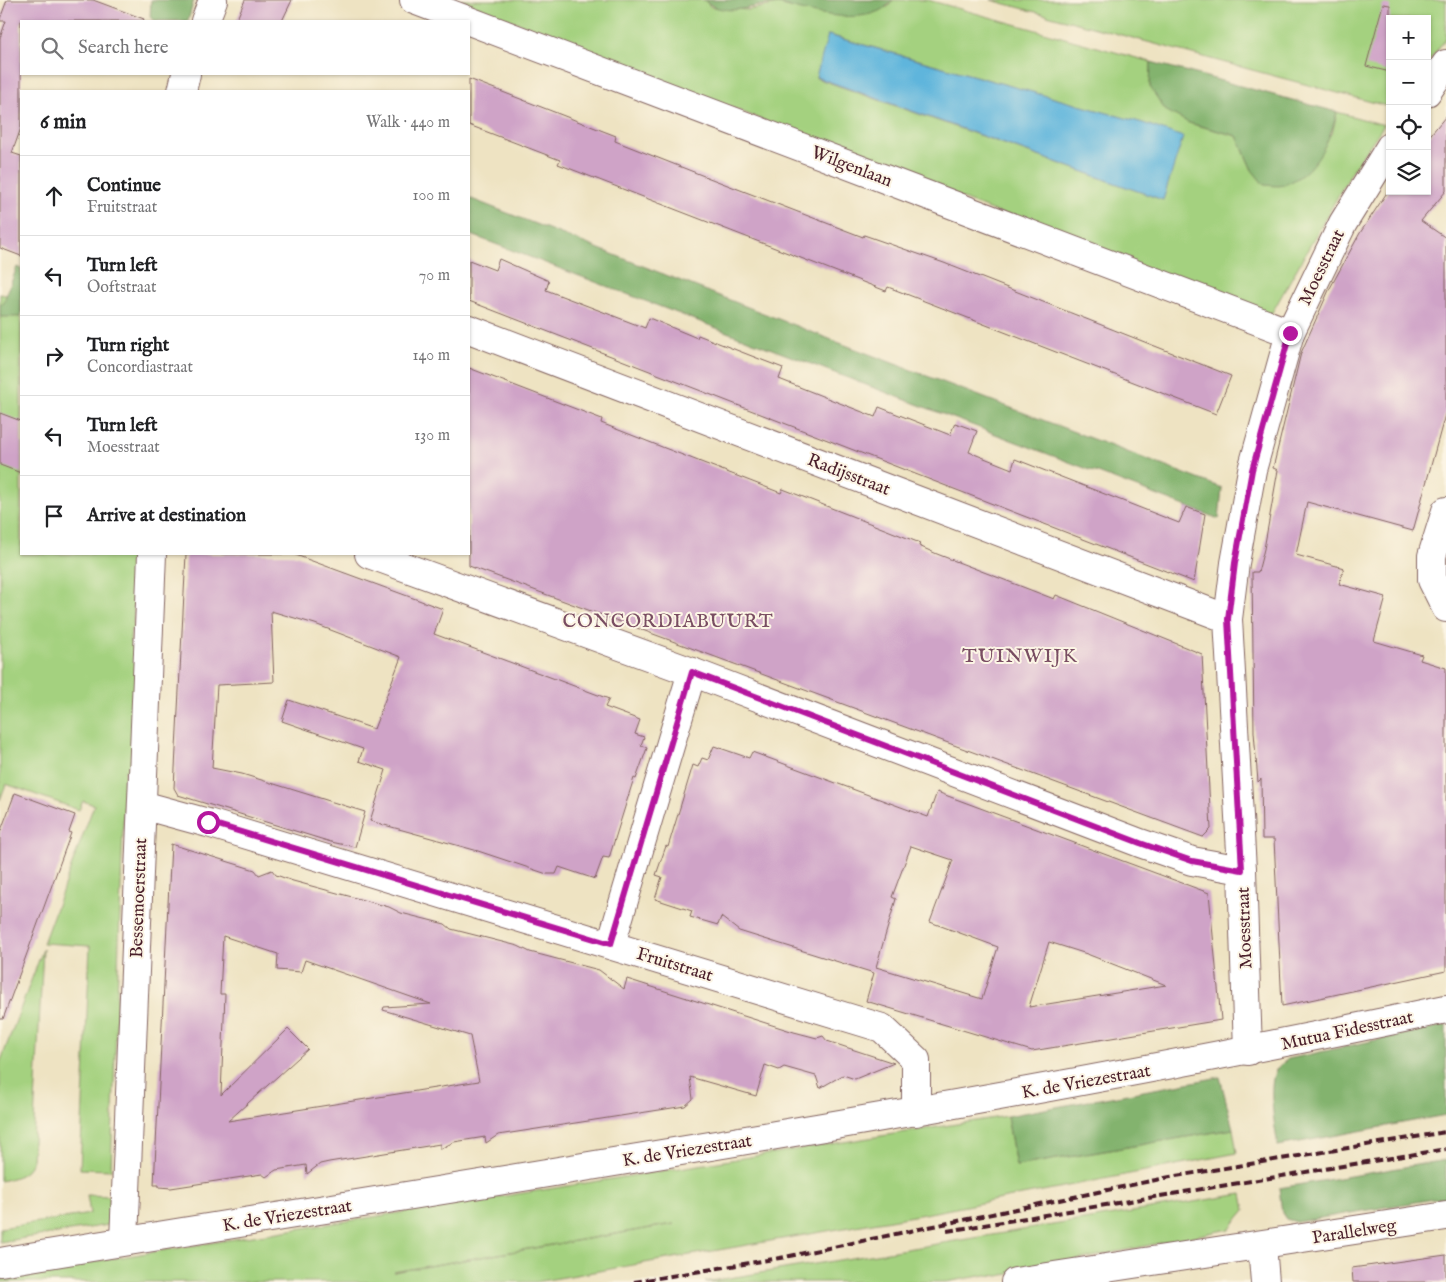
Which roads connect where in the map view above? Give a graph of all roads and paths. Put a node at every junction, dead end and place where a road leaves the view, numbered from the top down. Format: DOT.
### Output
graph roads {
  1 [pos="213,0"];
  2 [pos="414,0"];
  3 [pos="205,20"];
  4 [pos="467,20"];
  5 [pos="470,21"];
  6 [pos="1446,64"];
  7 [pos="186,75"];
  8 [pos="1431,86"];
  9 [pos="182,90"];
  10 [pos="1388,150"];
  11 [pos="470,329"];
  12 [pos="1290,333"];
  13 [pos="1446,512"];
  14 [pos="152,555"];
  15 [pos="372,555"];
  16 [pos="1446,608"];
  17 [pos="1228,619"];
  18 [pos="692,672"];
  19 [pos="142,806"];
  20 [pos="1242,870"];
  21 [pos="611,944"];
  22 [pos="1446,1009"];
  23 [pos="1248,1051"];
  24 [pos="916,1112"];
  25 [pos="1446,1216"];
  26 [pos="124,1241"];
  27 [pos="1262,1246"];
  28 [pos="0,1262"];
  29 [pos="1015,1282"];
  30 [pos="1265,1282"];
  1 -- 3 [label="street"];
  2 -- 4 [label="street, Wilgenlaan"];
  5 -- 12 [label="street, Wilgenlaan"];
  6 -- 8 [label="street"];
  7 -- 9 [label="street"];
  10 -- 12 [label="street, Moesstraat"];
  11 -- 17 [label="street, Radijsstraat"];
  12 -- 17 [label="street, Moesstraat"];
  13 -- 16 [label="street"];
  14 -- 19 [label="street, Bessemoerstraat"];
  15 -- 18 [label="street"];
  17 -- 20 [label="street, Moesstraat"];
  18 -- 20 [label="street"];
  18 -- 21 [label="street"];
  19 -- 21 [label="street, Fruitstraat"];
  19 -- 26 [label="street, Bessemoerstraat"];
  20 -- 23 [label="street, Moesstraat"];
  21 -- 24 [label="street, Fruitstraat"];
  22 -- 23 [label="street, Mutua Fidesstraat"];
  23 -- 24 [label="street, K. de Vriezestraat"];
  24 -- 26 [label="street, K. de Vriezestraat"];
  25 -- 27 [label="street, Parallelweg"];
  26 -- 28 [label="street, K. de Vriezestraat"];
  27 -- 29 [label="street, Parallelweg"];
  27 -- 30 [label="street"];
}
